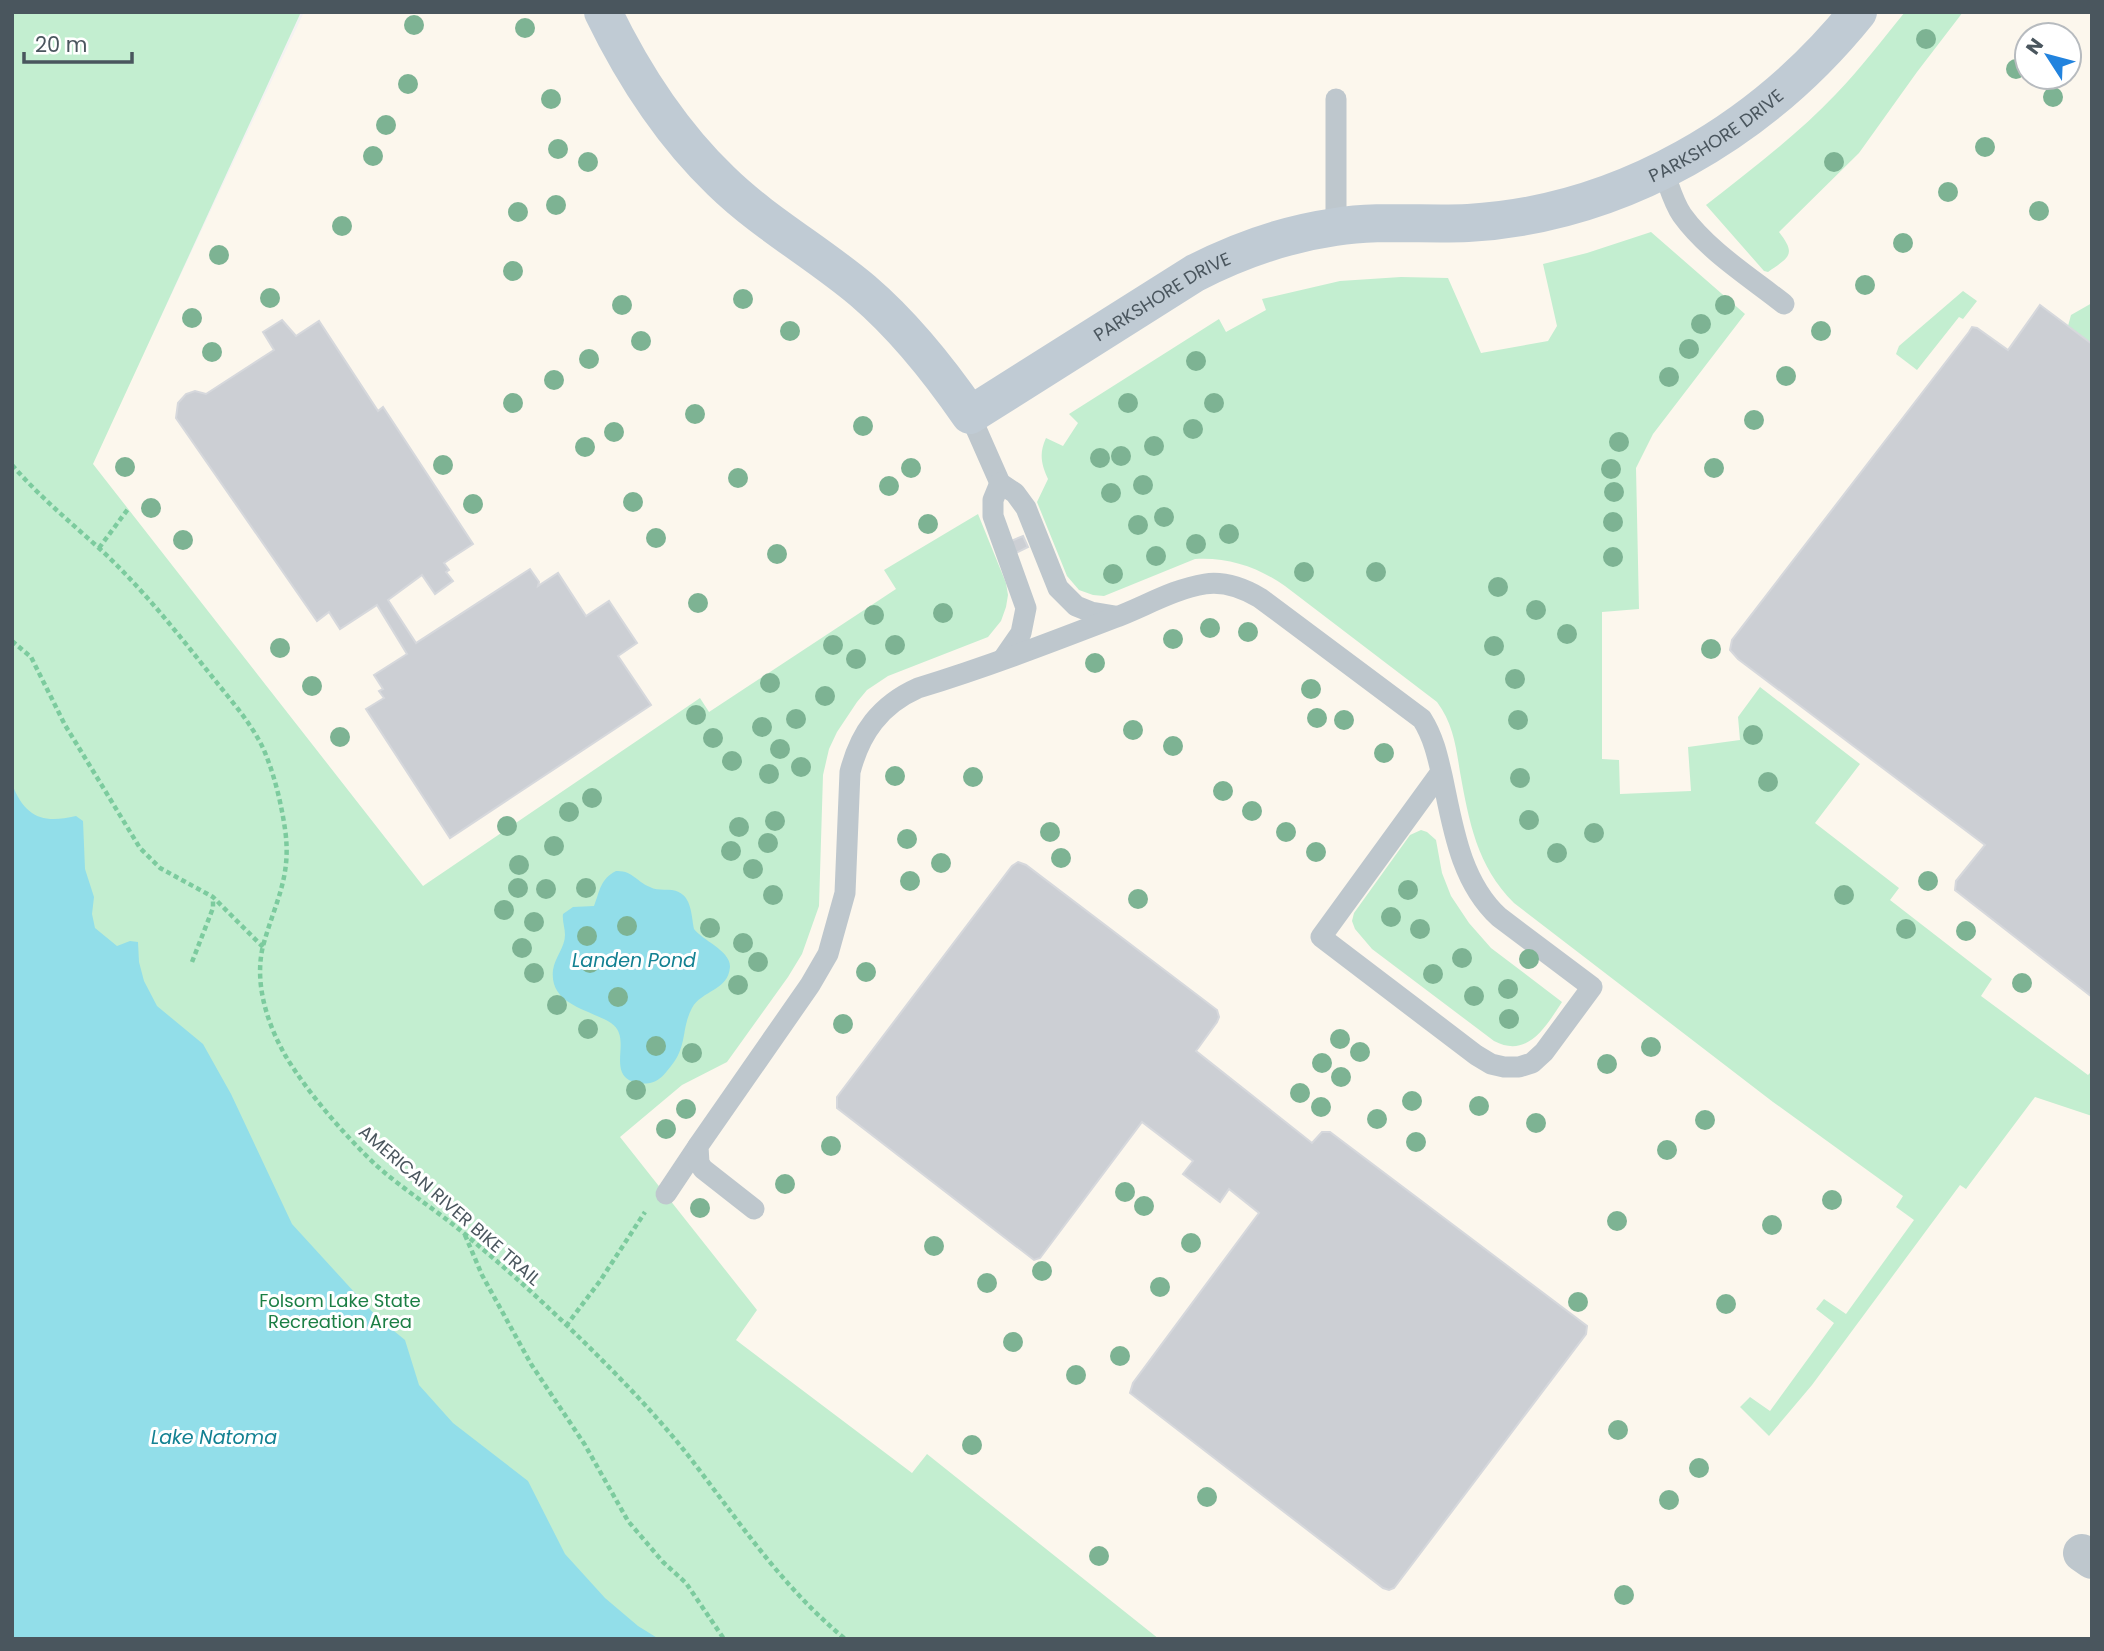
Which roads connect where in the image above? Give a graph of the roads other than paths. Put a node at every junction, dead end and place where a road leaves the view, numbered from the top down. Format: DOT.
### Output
graph roads {
  1 [pos="603,12"];
  2 [pos="1858,12"];
  3 [pos="1336,99"];
  4 [pos="1662,170"];
  5 [pos="1336,226"];
  6 [pos="1784,304"];
  7 [pos="970,415"];
  8 [pos="1000,483"];
  9 [pos="1117,617"];
  10 [pos="1003,659"];
  11 [pos="1441,772"];
  12 [pos="698,1146"];
  13 [pos="666,1194"];
  14 [pos="754,1209"];
  1 -- 7 [label="street"];
  2 -- 4 [label="street, PARKSHORE DRIVE"];
  3 -- 5 [label="lane"];
  4 -- 5 [label="street, PARKSHORE DRIVE"];
  4 -- 6 [label="lane"];
  5 -- 7 [label="street, PARKSHORE DRIVE"];
  7 -- 8 [label="lane"];
  8 -- 9 [label="lane"];
  8 -- 10 [label="lane"];
  9 -- 10 [label="lane"];
  9 -- 11 [label="lane"];
  10 -- 12 [label="lane"];
  11 -- 11 [label="lane"];
  12 -- 13 [label="lane"];
  12 -- 14 [label="lane"];
}
